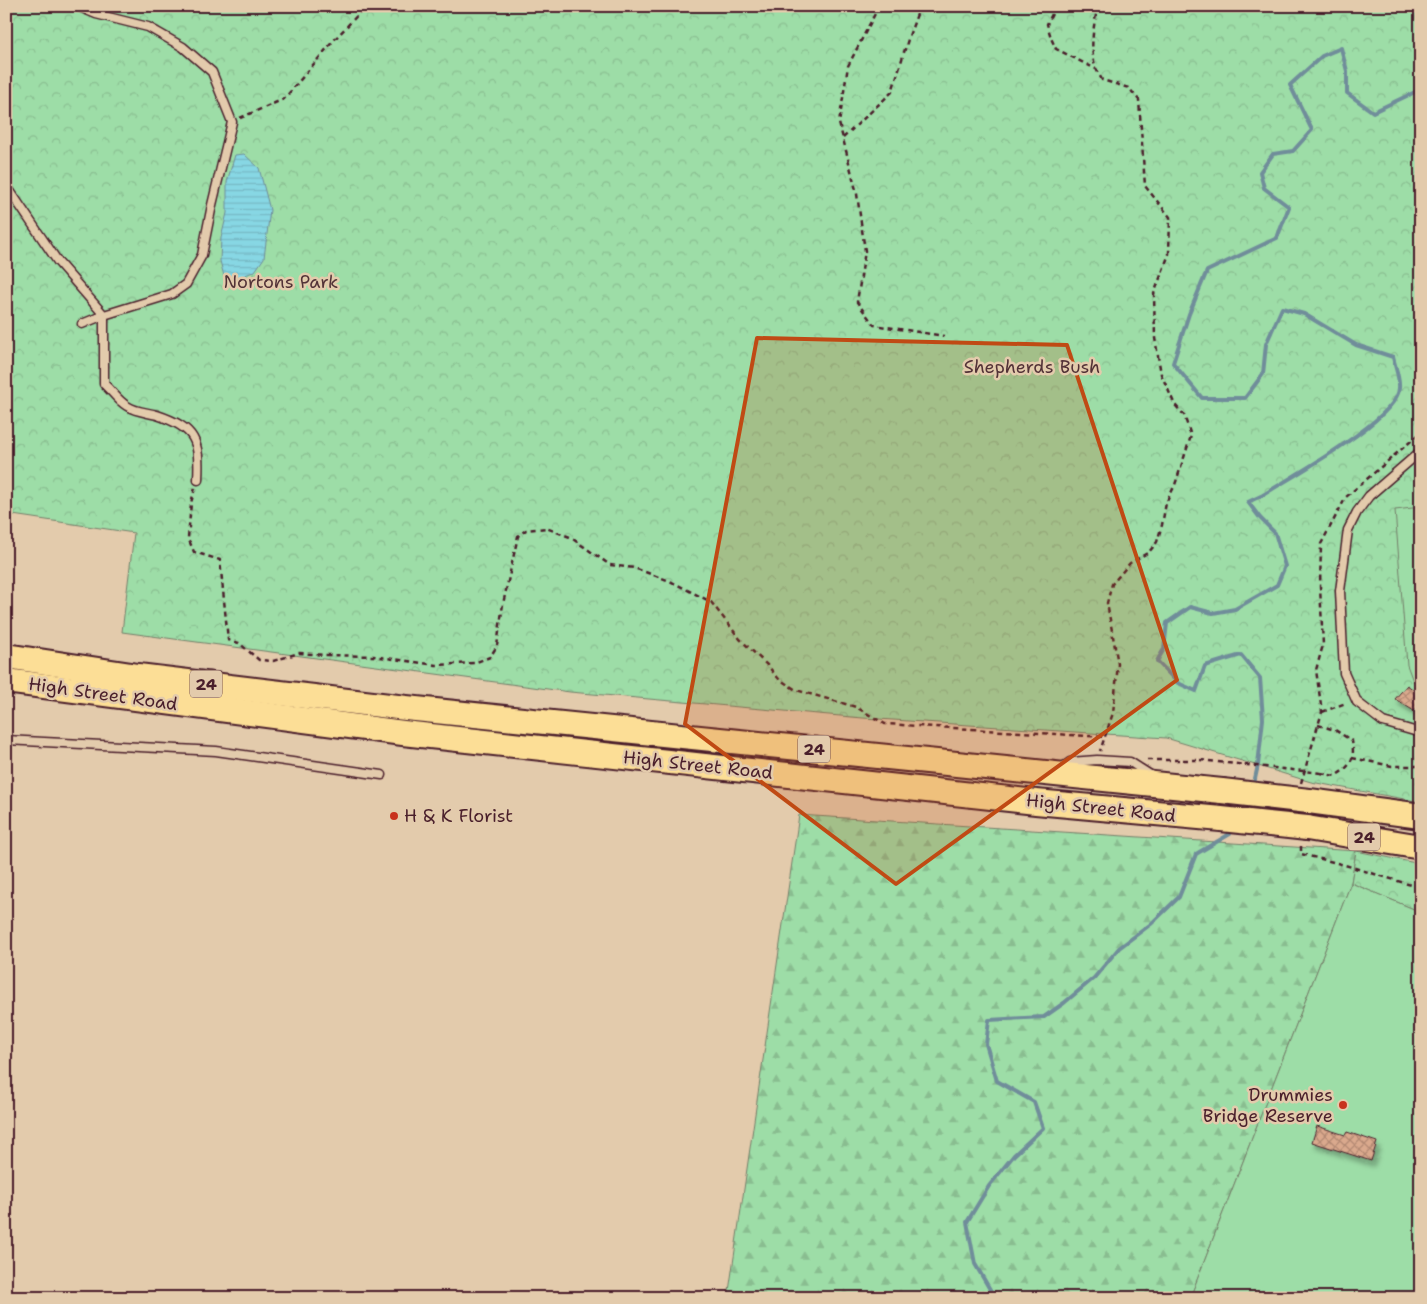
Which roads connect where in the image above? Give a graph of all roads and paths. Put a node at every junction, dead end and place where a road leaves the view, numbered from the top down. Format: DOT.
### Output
graph roads {
  1 [pos="77,6"];
  2 [pos="366,6"];
  3 [pos="879,6"];
  4 [pos="920,6"];
  5 [pos="1056,6"];
  6 [pos="1098,6"];
  7 [pos="1097,69"];
  8 [pos="232,122"];
  9 [pos="843,138"];
  10 [pos="6,185"];
  11 [pos="104,315"];
  12 [pos="82,324"];
  13 [pos="944,336"];
  14 [pos="1421,451"];
  15 [pos="198,480"];
  16 [pos="6,656"];
  17 [pos="6,681"];
  18 [pos="1356,699"];
  19 [pos="406,708"];
  20 [pos="1322,712"];
  21 [pos="1318,725"];
  22 [pos="403,732"];
  23 [pos="1421,733"];
  24 [pos="1106,737"];
  25 [pos="6,740"];
  26 [pos="1352,758"];
  27 [pos="1097,760"];
  28 [pos="1130,762"];
  29 [pos="1421,766"];
  30 [pos="1052,774"];
  31 [pos="382,775"];
  32 [pos="1170,786"];
  33 [pos="1421,816"];
  34 [pos="1304,836"];
  35 [pos="1421,847"];
  36 [pos="1421,888"];
  1 -- 8 [label="lane"];
  2 -- 8 [label="path"];
  3 -- 9 [label="path"];
  4 -- 9 [label="path"];
  5 -- 7 [label="path"];
  6 -- 7 [label="path"];
  7 -- 24 [label="path"];
  8 -- 11 [label="lane"];
  9 -- 13 [label="path"];
  10 -- 11 [label="lane"];
  11 -- 12 [label="lane"];
  11 -- 15 [label="lane"];
  14 -- 18 [label="lane"];
  15 -- 24 [label="path"];
  16 -- 19 [label="main road, High Street Road / 24"];
  17 -- 22 [label="main road, High Street Road / 24"];
  18 -- 20 [label="path"];
  18 -- 23 [label="lane"];
  19 -- 22 [label="main road"];
  19 -- 30 [label="main road, High Street Road / 24"];
  21 -- 26 [label="path"];
  22 -- 34 [label="main road, High Street Road / 24, bridge"];
  24 -- 27 [label="path"];
  25 -- 31 [label="lane"];
  26 -- 28 [label="path, bridge"];
  26 -- 29 [label="path"];
  27 -- 28 [label="lane"];
  27 -- 30 [label="lane"];
  28 -- 32 [label="lane"];
  30 -- 32 [label="main road, High Street Road / 24"];
  32 -- 33 [label="main road, High Street Road / 24, bridge"];
  34 -- 35 [label="main road, High Street Road / 24"];
  34 -- 36 [label="path"];
}
